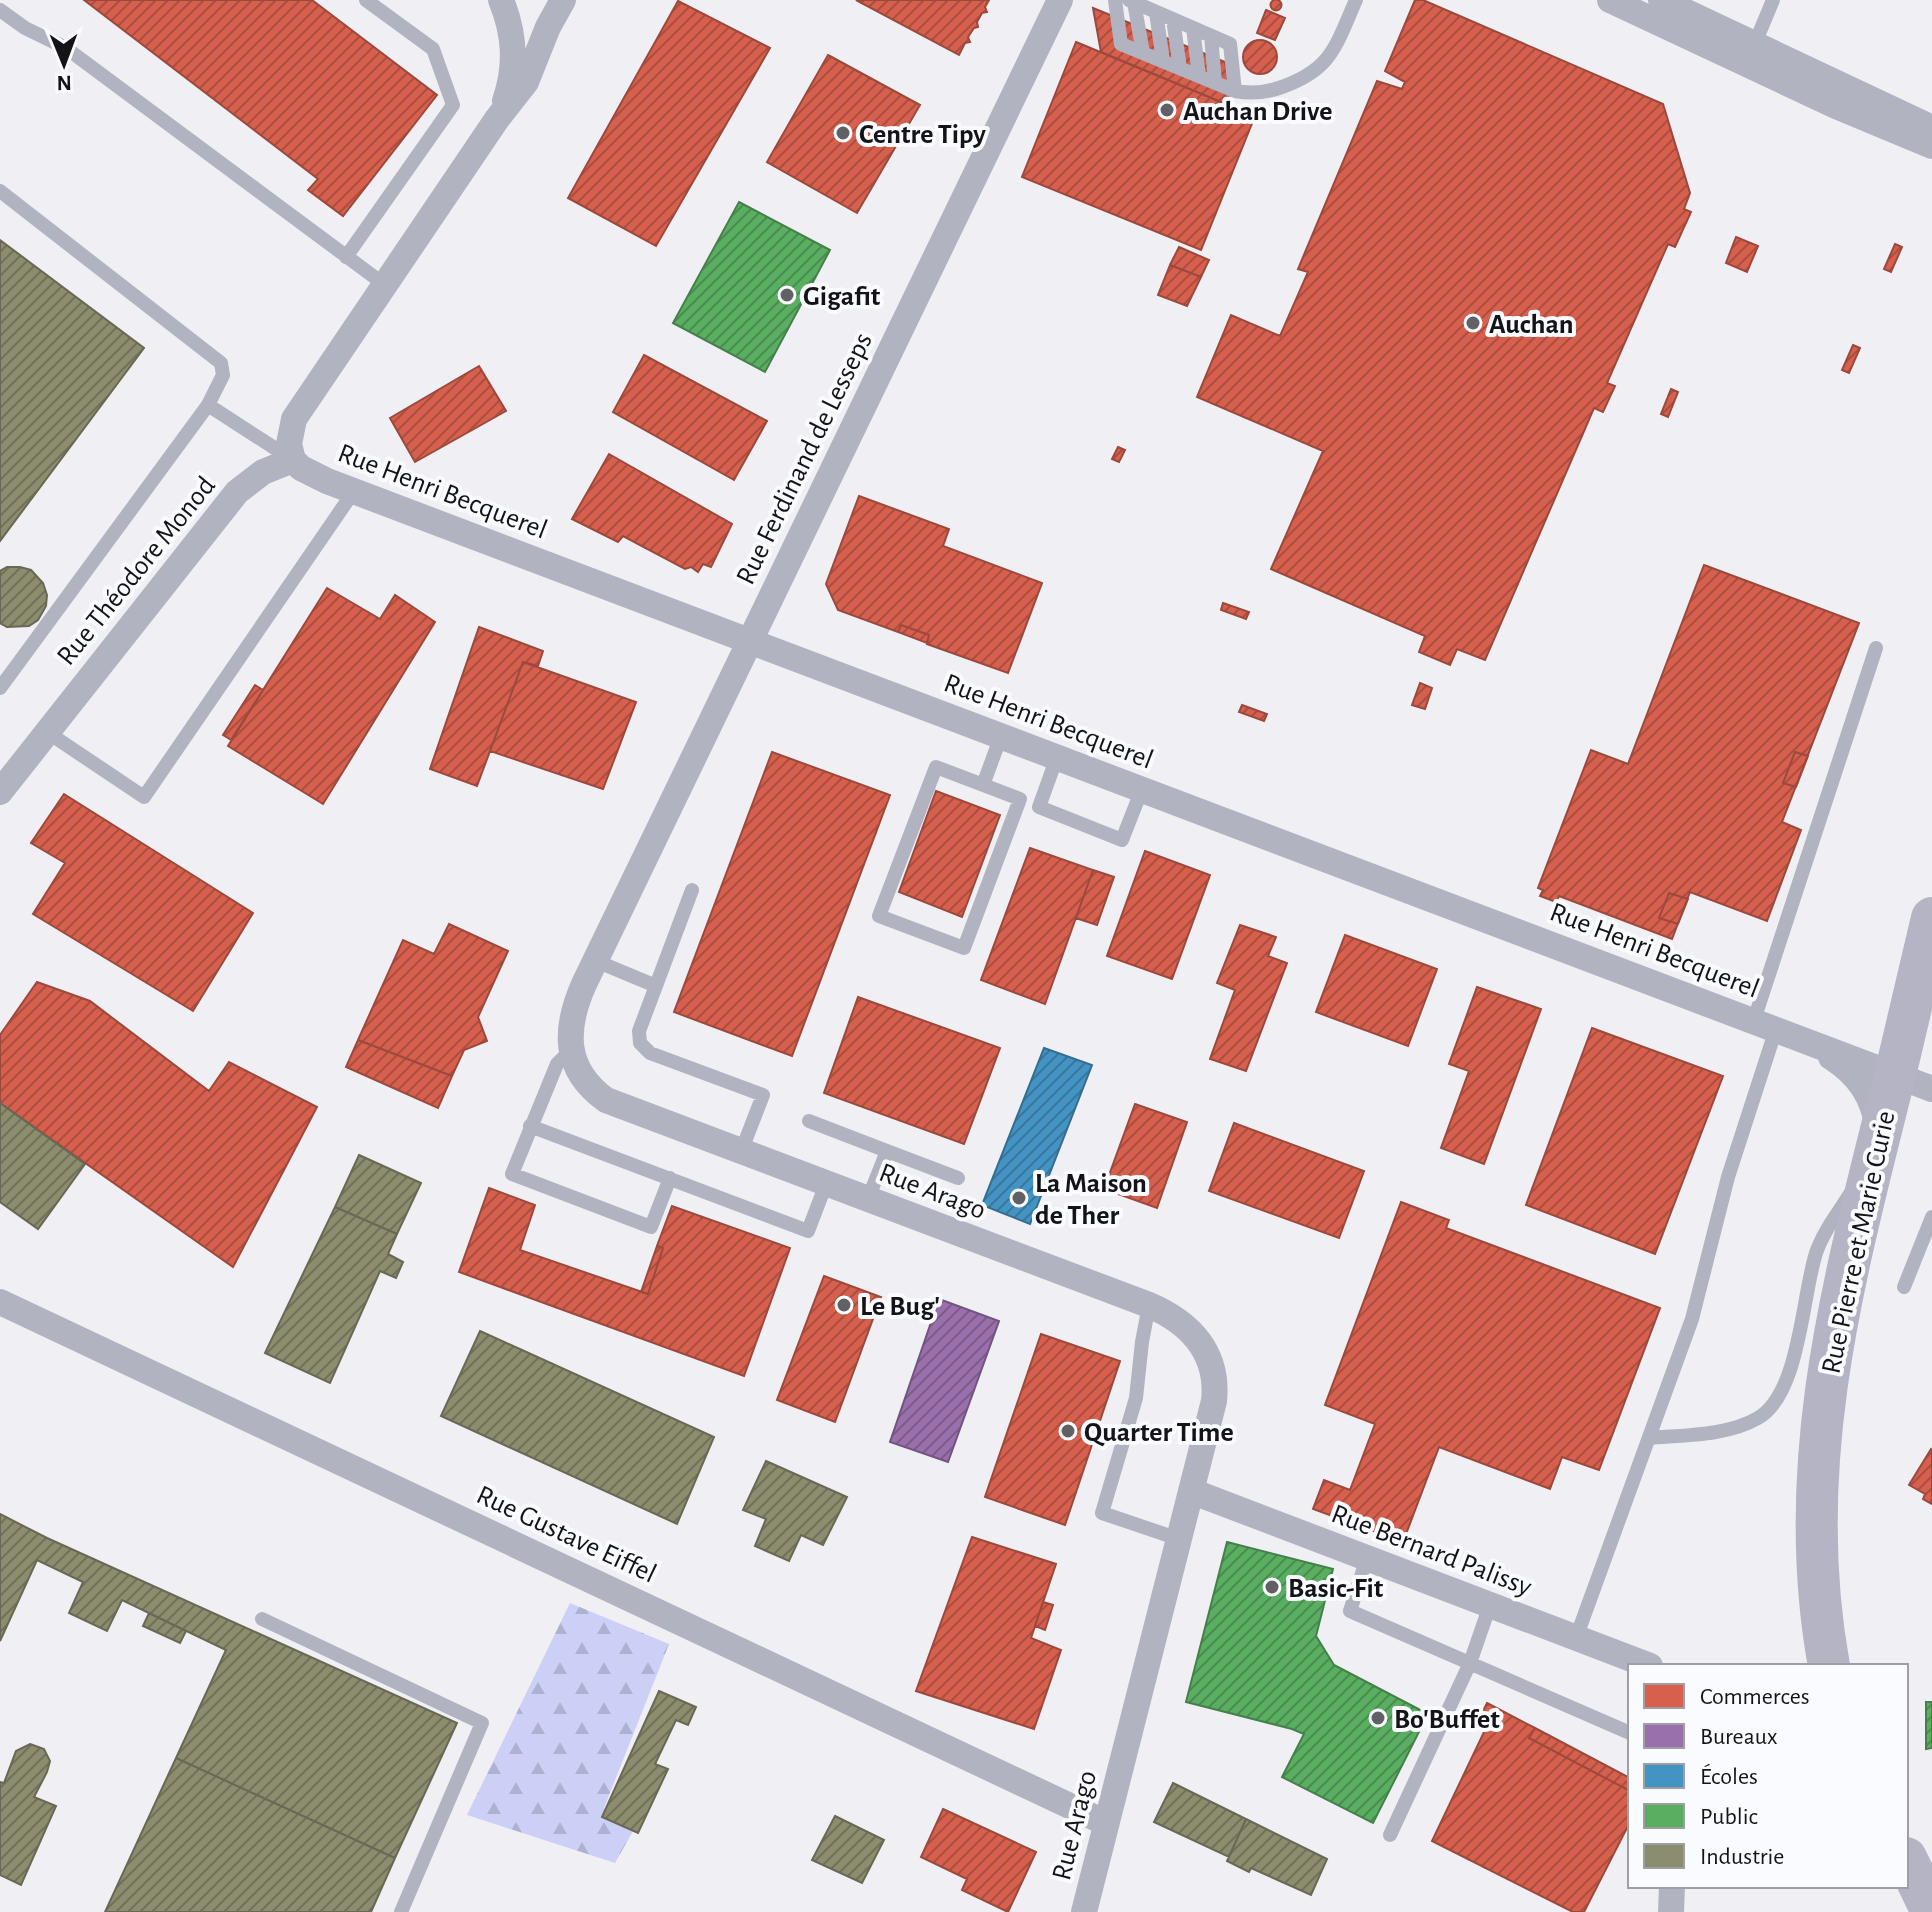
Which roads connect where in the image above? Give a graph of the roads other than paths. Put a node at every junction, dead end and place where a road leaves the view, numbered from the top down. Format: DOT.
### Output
graph roads {
  1 [pos="366,0"];
  2 [pos="501,0"];
  3 [pos="563,0"];
  4 [pos="1060,0"];
  5 [pos="1115,0"];
  6 [pos="1356,0"];
  7 [pos="1610,0"];
  8 [pos="1661,0"];
  9 [pos="1773,0"];
  10 [pos="1132,1"];
  11 [pos="0,10"];
  12 [pos="1156,12"];
  13 [pos="1173,19"];
  14 [pos="1193,28"];
  15 [pos="1211,36"];
  16 [pos="1143,53"];
  17 [pos="1750,54"];
  18 [pos="1163,61"];
  19 [pos="1180,68"];
  20 [pos="1199,76"];
  21 [pos="1215,82"];
  22 [pos="1235,91"];
  23 [pos="497,119"];
  24 [pos="1932,128"];
  25 [pos="1932,146"];
  26 [pos="0,191"];
  27 [pos="346,257"];
  28 [pos="385,285"];
  29 [pos="208,405"];
  30 [pos="293,460"];
  31 [pos="354,491"];
  32 [pos="750,641"];
  33 [pos="1876,648"];
  34 [pos="0,688"];
  35 [pos="47,732"];
  36 [pos="1001,736"];
  37 [pos="1057,757"];
  38 [pos="983,785"];
  39 [pos="1142,789"];
  40 [pos="0,792"];
  41 [pos="692,890"];
  42 [pos="1932,918"];
  43 [pos="596,961"];
  44 [pos="656,986"];
  45 [pos="1932,1016"];
  46 [pos="1772,1027"];
  47 [pos="572,1049"];
  48 [pos="1914,1082"];
  49 [pos="809,1121"];
  50 [pos="530,1126"];
  51 [pos="1876,1146"];
  52 [pos="887,1151"];
  53 [pos="741,1152"];
  54 [pos="670,1178"];
  55 [pos="958,1178"];
  56 [pos="826,1184"];
  57 [pos="868,1199"];
  58 [pos="1932,1217"];
  59 [pos="1904,1287"];
  60 [pos="0,1302"];
  61 [pos="1149,1305"];
  62 [pos="1649,1438"];
  63 [pos="1191,1491"];
  64 [pos="1179,1539"];
  65 [pos="1367,1558"];
  66 [pos="1490,1605"];
  67 [pos="262,1619"];
  68 [pos="1576,1638"];
  69 [pos="1470,1663"];
  70 [pos="1645,1664"];
  71 [pos="1829,1664"];
  72 [pos="1847,1664"];
  73 [pos="1628,1732"];
  74 [pos="1106,1823"];
  75 [pos="1390,1835"];
  76 [pos="1908,1862"];
  77 [pos="1672,1888"];
  78 [pos="1895,1888"];
  79 [pos="401,1912"];
  80 [pos="1084,1912"];
  81 [pos="1671,1912"];
  82 [pos="1906,1912"];
  83 [pos="1932,1912"];
  1 -- 27 [label="lane"];
  2 -- 23 [label="street"];
  3 -- 23 [label="street"];
  4 -- 32 [label="street, Rue Ferdinand de Lesseps"];
  5 -- 16 [label="lane"];
  6 -- 22 [label="lane"];
  7 -- 17 [label="street"];
  8 -- 17 [label="street"];
  9 -- 17 [label="lane"];
  10 -- 12 [label="lane"];
  10 -- 16 [label="lane"];
  11 -- 27 [label="lane"];
  12 -- 13 [label="lane"];
  12 -- 18 [label="lane"];
  13 -- 14 [label="lane"];
  13 -- 19 [label="lane"];
  14 -- 15 [label="lane"];
  14 -- 20 [label="lane"];
  15 -- 21 [label="lane"];
  15 -- 22 [label="lane"];
  16 -- 18 [label="lane"];
  17 -- 24 [label="street"];
  17 -- 25 [label="street"];
  18 -- 19 [label="lane"];
  19 -- 20 [label="lane"];
  20 -- 21 [label="lane"];
  21 -- 22 [label="lane"];
  23 -- 28 [label="street"];
  26 -- 29 [label="lane"];
  27 -- 28 [label="lane"];
  28 -- 30 [label="street"];
  29 -- 30 [label="lane"];
  29 -- 34 [label="lane"];
  30 -- 31 [label="street, Rue Henri Becquerel"];
  30 -- 35 [label="street, Rue Théodore Monod"];
  31 -- 32 [label="street, Rue Henri Becquerel"];
  31 -- 35 [label="lane"];
  32 -- 36 [label="street, Rue Henri Becquerel"];
  32 -- 43 [label="street"];
  33 -- 46 [label="lane"];
  35 -- 40 [label="street, Rue Théodore Monod"];
  36 -- 37 [label="street, Rue Henri Becquerel"];
  36 -- 38 [label="lane"];
  37 -- 39 [label="street, Rue Henri Becquerel"];
  37 -- 39 [label="lane"];
  38 -- 38 [label="lane"];
  39 -- 46 [label="street, Rue Henri Becquerel"];
  41 -- 44 [label="lane"];
  42 -- 48 [label="main road, Rue Pierre et Marie Curie"];
  43 -- 44 [label="lane"];
  43 -- 47 [label="street"];
  44 -- 53 [label="lane"];
  45 -- 48 [label="main road, Rue Pierre et Marie Curie"];
  46 -- 48 [label="street, Rue Henri Becquerel"];
  46 -- 51 [label="street, Rue Henri Becquerel"];
  46 -- 62 [label="lane"];
  47 -- 50 [label="lane"];
  47 -- 53 [label="street, Rue Arago"];
  48 -- 51 [label="main road, Rue Pierre et Marie Curie"];
  48 -- 72 [label="main road, Rue Pierre et Marie Curie"];
  49 -- 52 [label="lane"];
  50 -- 54 [label="lane"];
  50 -- 54 [label="lane"];
  51 -- 62 [label="lane"];
  51 -- 71 [label="main road, Rue Pierre et Marie Curie"];
  52 -- 55 [label="lane"];
  52 -- 57 [label="lane"];
  53 -- 56 [label="street, Rue Arago"];
  54 -- 56 [label="lane"];
  56 -- 57 [label="street, Rue Arago"];
  57 -- 61 [label="street, Rue Arago"];
  58 -- 59 [label="lane"];
  60 -- 74 [label="street, Rue Gustave Eiffel"];
  61 -- 63 [label="street, Rue Arago"];
  61 -- 64 [label="lane"];
  62 -- 68 [label="lane"];
  63 -- 64 [label="street, Rue Arago"];
  63 -- 65 [label="street, Rue Bernard Palissy"];
  64 -- 74 [label="street, Rue Arago"];
  65 -- 66 [label="street, Rue Bernard Palissy"];
  65 -- 69 [label="lane"];
  66 -- 68 [label="street, Rue Bernard Palissy"];
  66 -- 69 [label="lane"];
  67 -- 79 [label="lane"];
  68 -- 70 [label="street, Rue Bernard Palissy"];
  69 -- 73 [label="lane"];
  69 -- 75 [label="lane"];
  74 -- 80 [label="street, Rue Arago"];
  76 -- 83 [label="main road"];
  77 -- 81 [label="street"];
  78 -- 82 [label="main road"];
}
